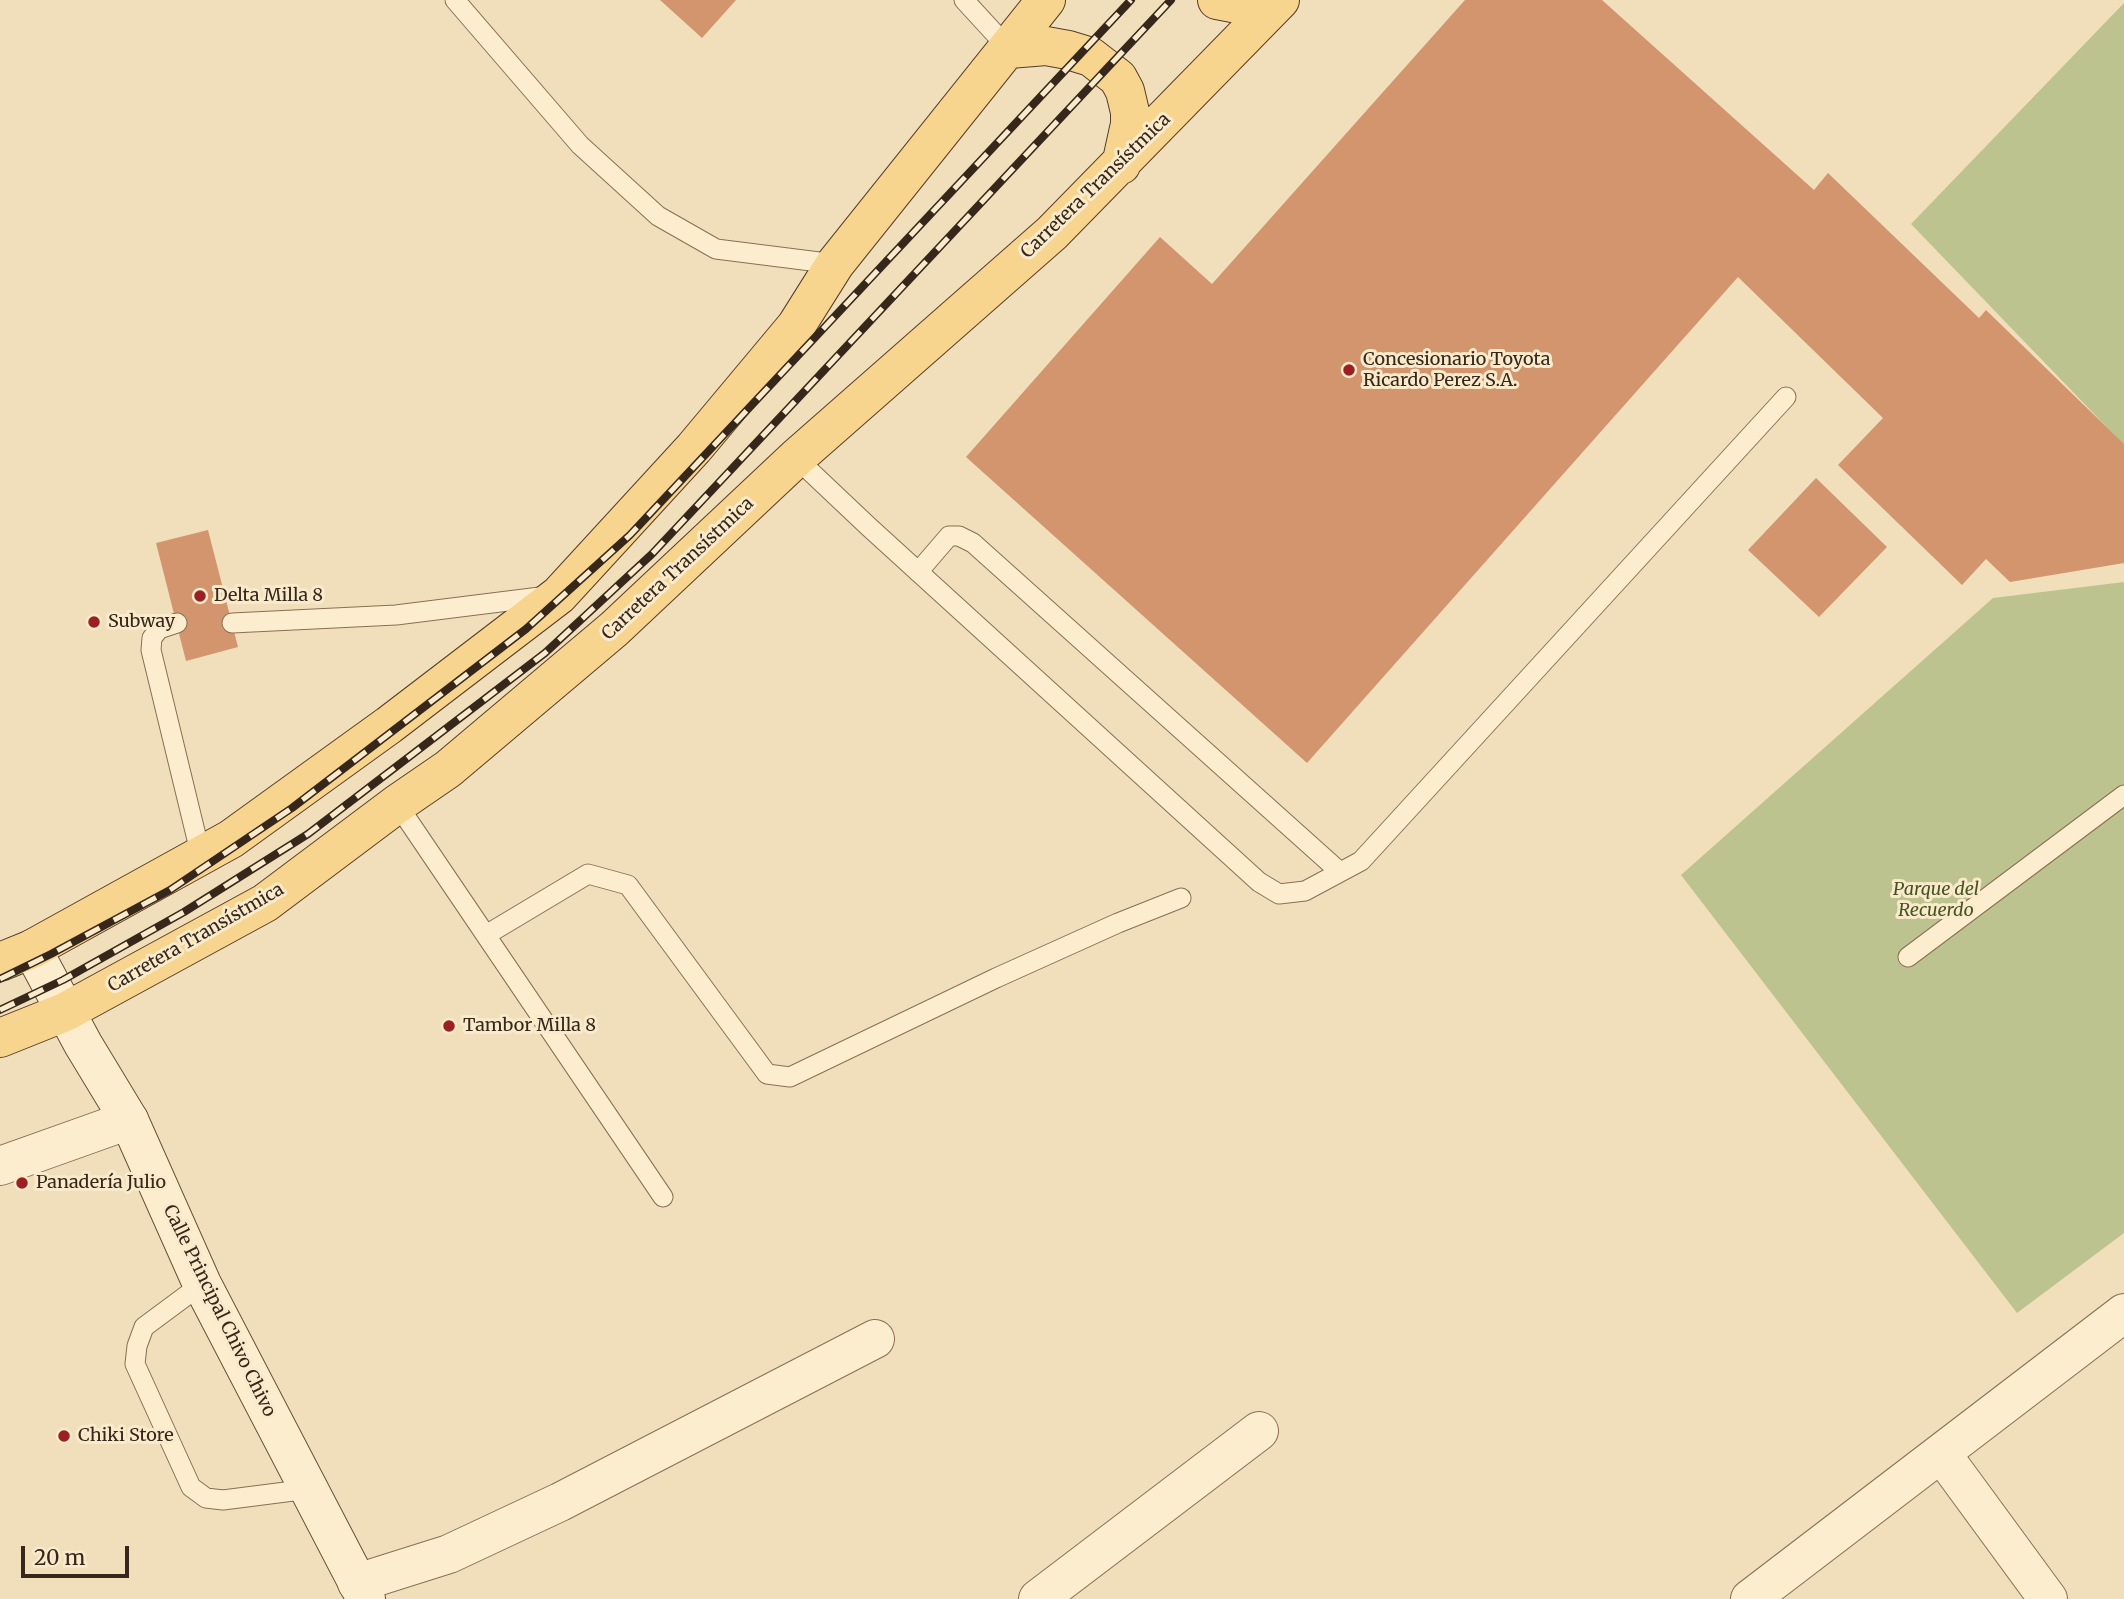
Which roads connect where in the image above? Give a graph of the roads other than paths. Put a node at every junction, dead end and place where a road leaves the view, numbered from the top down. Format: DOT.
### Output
graph roads {
  1 [pos="455,0"];
  2 [pos="964,0"];
  3 [pos="1046,0"];
  4 [pos="1217,0"];
  5 [pos="1259,0"];
  6 [pos="1280,0"];
  7 [pos="1009,49"];
  8 [pos="1121,165"];
  9 [pos="835,264"];
  10 [pos="1786,397"];
  11 [pos="796,458"];
  12 [pos="918,572"];
  13 [pos="559,595"];
  14 [pos="177,623"];
  15 [pos="232,623"];
  16 [pos="2124,796"];
  17 [pos="397,804"];
  18 [pos="201,856"];
  19 [pos="1340,872"];
  20 [pos="1181,898"];
  21 [pos="486,935"];
  22 [pos="16,956"];
  23 [pos="1908,957"];
  24 [pos="65,1012"];
  25 [pos="0,1038"];
  26 [pos="129,1120"];
  27 [pos="0,1166"];
  28 [pos="663,1197"];
  29 [pos="202,1284"];
  30 [pos="2120,1324"];
  31 [pos="875,1339"];
  32 [pos="1259,1431"];
  33 [pos="1941,1453"];
  34 [pos="309,1489"];
  35 [pos="362,1591"];
  36 [pos="1038,1599"];
  37 [pos="1750,1599"];
  38 [pos="2048,1599"];
  1 -- 9 [label="lane"];
  2 -- 7 [label="lane"];
  3 -- 7 [label="main road"];
  4 -- 5 [label="main road"];
  6 -- 8 [label="main road, Carretera Transístmica"];
  7 -- 8 [label="main road"];
  7 -- 9 [label="main road"];
  8 -- 11 [label="main road, Carretera Transístmica"];
  9 -- 13 [label="main road"];
  10 -- 19 [label="lane"];
  11 -- 12 [label="lane"];
  11 -- 17 [label="main road, Carretera Transístmica"];
  12 -- 19 [label="lane"];
  12 -- 19 [label="lane"];
  13 -- 15 [label="lane"];
  13 -- 18 [label="main road"];
  14 -- 18 [label="lane"];
  16 -- 23 [label="lane"];
  17 -- 21 [label="lane"];
  17 -- 24 [label="main road, Carretera Transístmica"];
  18 -- 22 [label="main road"];
  20 -- 21 [label="lane"];
  21 -- 28 [label="lane"];
  22 -- 24 [label="street, Calle Principal Chivo Chivo"];
  24 -- 25 [label="main road, Carretera Transístmica"];
  24 -- 26 [label="street, Calle Principal Chivo Chivo"];
  26 -- 27 [label="street"];
  26 -- 29 [label="street, Calle Principal Chivo Chivo"];
  29 -- 34 [label="street, Calle Principal Chivo Chivo"];
  29 -- 34 [label="lane"];
  30 -- 33 [label="street"];
  31 -- 35 [label="street"];
  32 -- 36 [label="street"];
  33 -- 37 [label="street"];
  33 -- 38 [label="street"];
  34 -- 35 [label="street, Calle Principal Chivo Chivo"];
}
